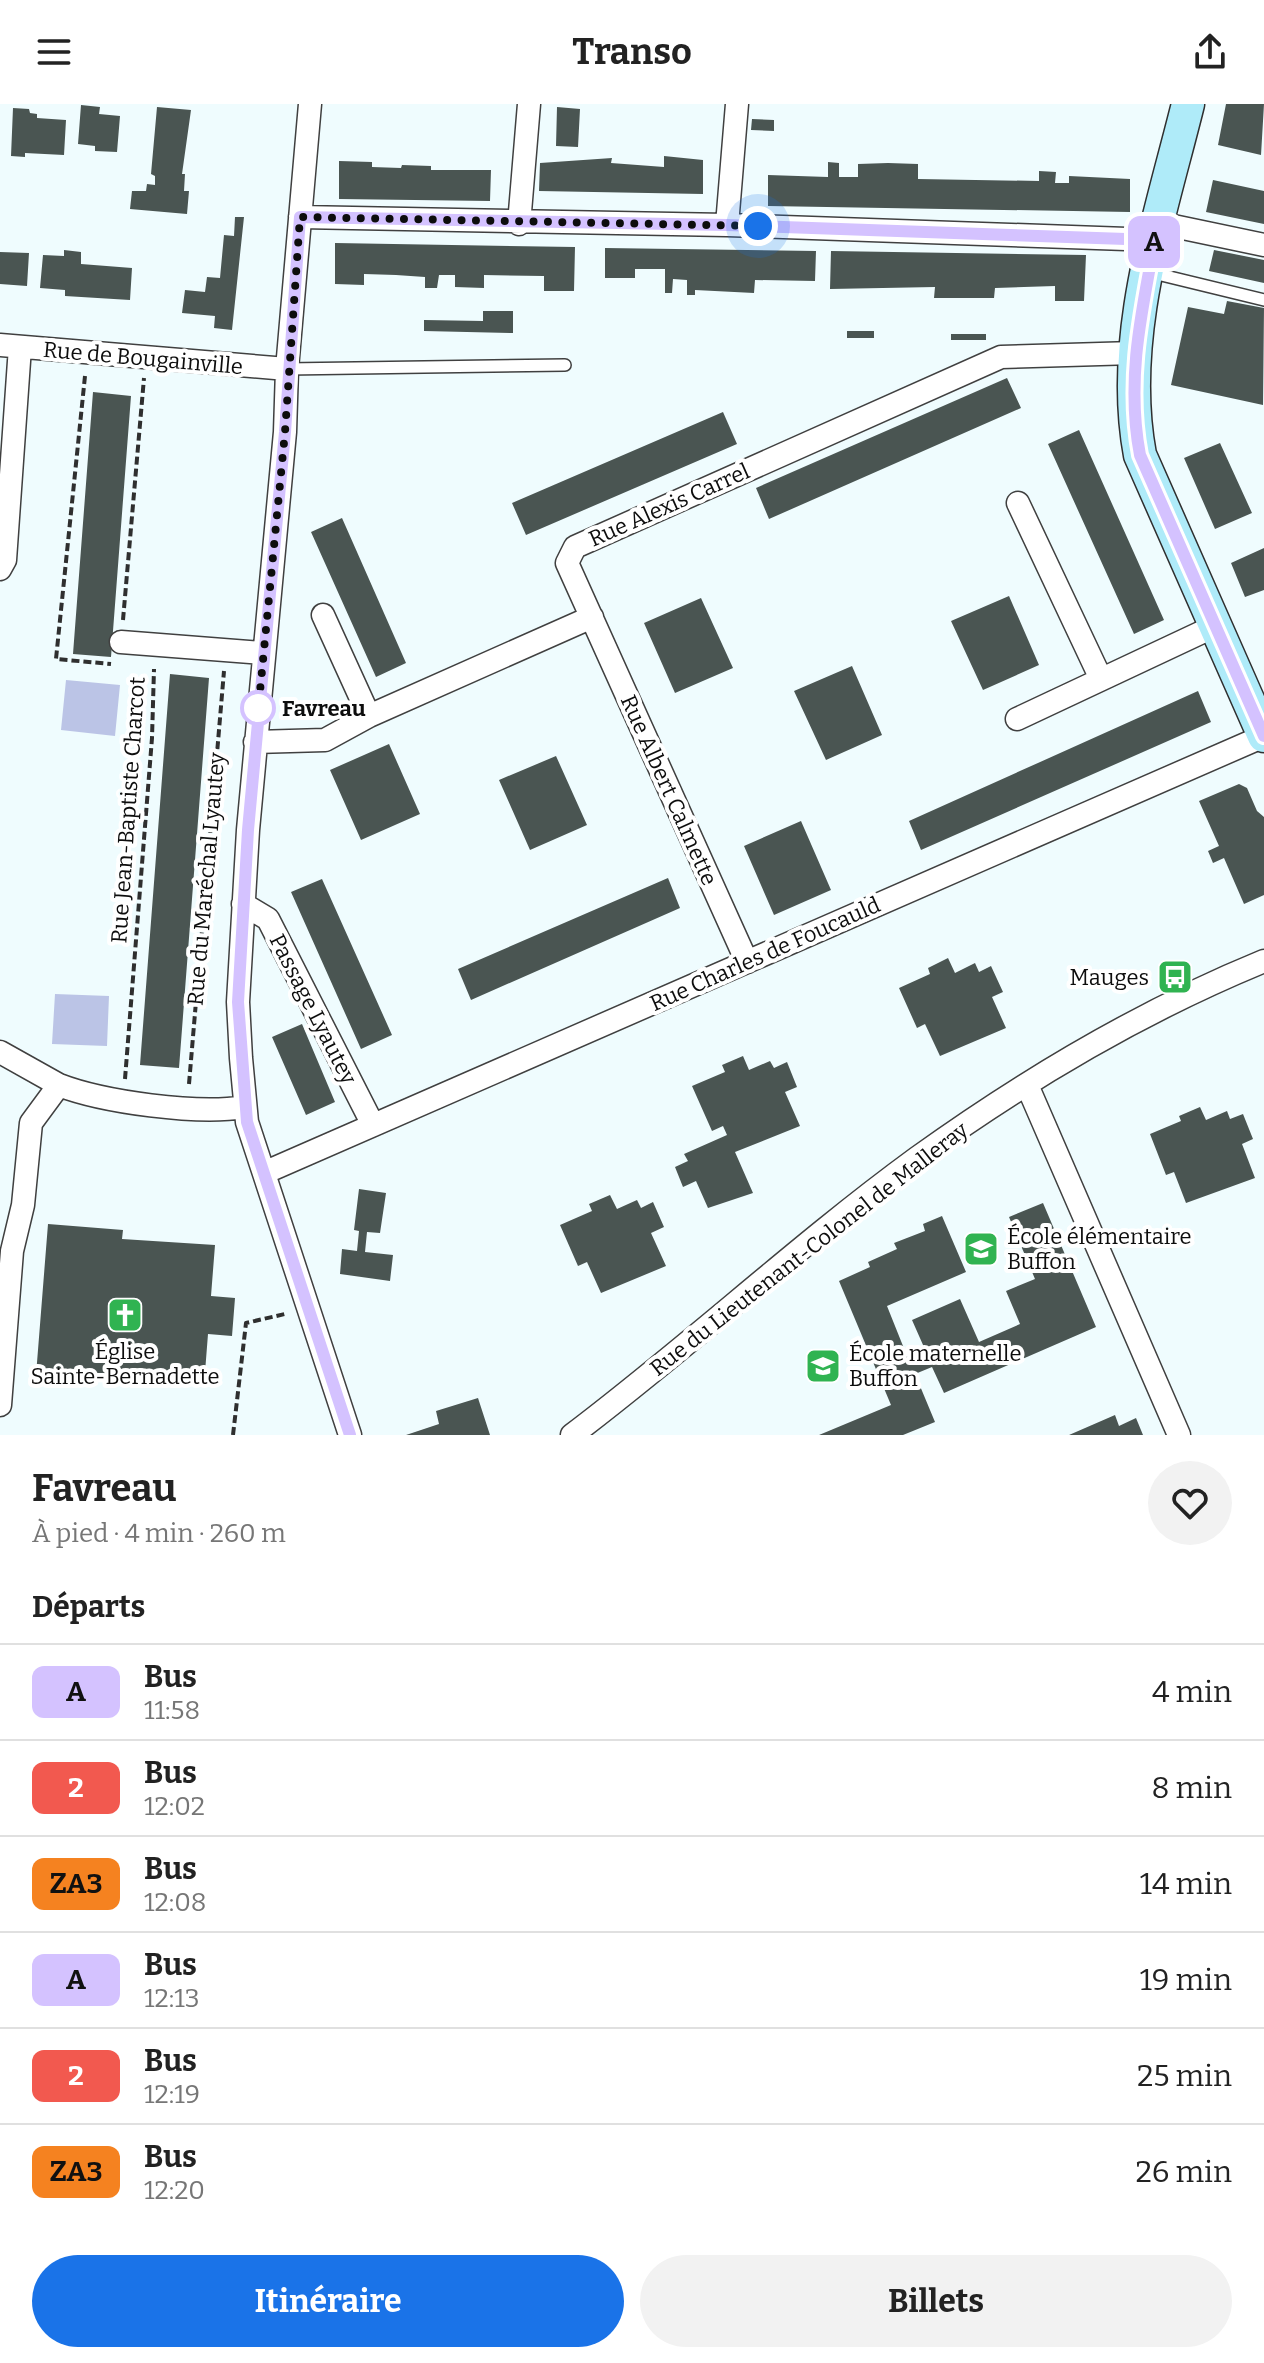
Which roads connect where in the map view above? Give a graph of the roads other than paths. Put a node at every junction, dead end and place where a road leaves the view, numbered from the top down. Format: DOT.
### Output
graph roads {
  1 [pos="310,104"];
  2 [pos="529,104"];
  3 [pos="737,104"];
  4 [pos="1188,104"];
  5 [pos="300,217"];
  6 [pos="519,224"];
  7 [pos="727,225"];
  8 [pos="1157,232"];
  9 [pos="1264,245"];
  10 [pos="1149,272"];
  11 [pos="1264,300"];
  12 [pos="10,346"];
  13 [pos="1134,353"];
  14 [pos="565,365"];
  15 [pos="287,369"];
  16 [pos="1018,503"];
  17 [pos="0,569"];
  18 [pos="323,615"];
  19 [pos="592,617"];
  20 [pos="1215,626"];
  21 [pos="120,653"];
  22 [pos="263,653"];
  23 [pos="1101,679"];
  24 [pos="369,716"];
  25 [pos="1017,719"];
  26 [pos="1264,736"];
  27 [pos="255,742"];
  28 [pos="243,904"];
  29 [pos="1264,961"];
  30 [pos="747,962"];
  31 [pos="0,1052"];
  32 [pos="59,1085"];
  33 [pos="1027,1085"];
  34 [pos="244,1107"];
  35 [pos="373,1125"];
  36 [pos="266,1172"];
  37 [pos="0,1405"];
  38 [pos="350,1435"];
  39 [pos="572,1435"];
  40 [pos="1179,1435"];
  1 -- 5 [label="street, Rue du Maréchal Lyautey"];
  2 -- 6 [label="street"];
  3 -- 7 [label="street"];
  4 -- 8 [label="street"];
  5 -- 6 [label="street"];
  5 -- 15 [label="street, Rue du Maréchal Lyautey"];
  6 -- 7 [label="street"];
  7 -- 8 [label="street"];
  8 -- 9 [label="street"];
  8 -- 10 [label="street"];
  10 -- 11 [label="lane"];
  10 -- 13 [label="street"];
  12 -- 15 [label="street, Rue de Bougainville"];
  12 -- 17 [label="street"];
  13 -- 19 [label="street, Rue Alexis Carrel"];
  13 -- 20 [label="street"];
  14 -- 15 [label="lane"];
  15 -- 22 [label="street, Rue du Maréchal Lyautey"];
  16 -- 23 [label="street"];
  18 -- 24 [label="street"];
  19 -- 24 [label="street"];
  19 -- 30 [label="street, Rue Albert Calmette"];
  20 -- 23 [label="street"];
  20 -- 26 [label="street"];
  21 -- 22 [label="street"];
  22 -- 27 [label="street, Rue du Maréchal Lyautey"];
  23 -- 25 [label="street"];
  24 -- 27 [label="street"];
  26 -- 30 [label="street, Rue Charles de Foucauld"];
  27 -- 28 [label="street, Rue du Maréchal Lyautey"];
  28 -- 34 [label="street, Rue du Maréchal Lyautey"];
  28 -- 35 [label="street, Passage Lyautey"];
  29 -- 33 [label="street, Rue du Lieutenant-Colonel de Malleray"];
  30 -- 35 [label="street, Rue Charles de Foucauld"];
  31 -- 32 [label="street"];
  32 -- 34 [label="street"];
  32 -- 37 [label="street"];
  33 -- 39 [label="street, Rue du Lieutenant-Colonel de Malleray"];
  33 -- 40 [label="street"];
  34 -- 36 [label="street, Rue du Maréchal Lyautey"];
  35 -- 36 [label="street, Rue Charles de Foucauld"];
  36 -- 38 [label="street, Rue du Maréchal Lyautey"];
}
